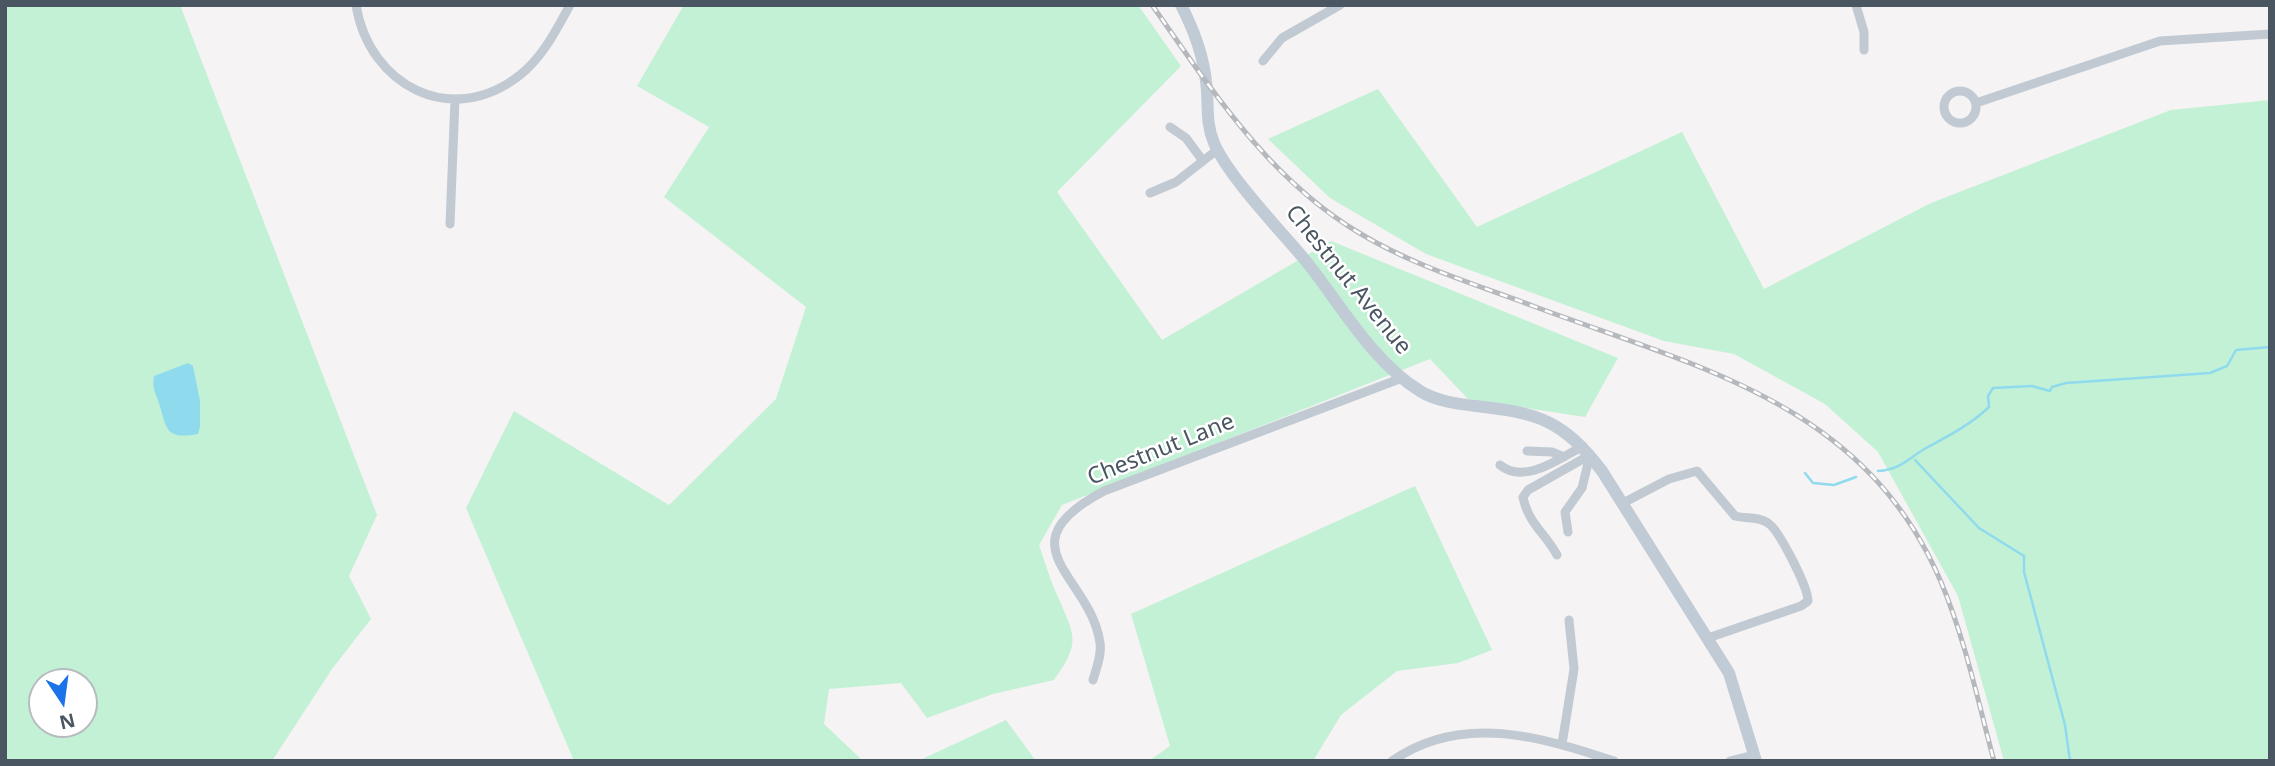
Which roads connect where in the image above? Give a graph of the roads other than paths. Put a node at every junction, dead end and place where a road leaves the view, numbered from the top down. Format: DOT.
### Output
graph roads {
  1 [pos="356,5"];
  2 [pos="569,5"];
  3 [pos="1181,5"];
  4 [pos="1340,5"];
  5 [pos="1856,5"];
  6 [pos="2270,34"];
  7 [pos="1864,50"];
  8 [pos="1263,61"];
  9 [pos="455,99"];
  10 [pos="1976,103"];
  11 [pos="1170,127"];
  12 [pos="1217,150"];
  13 [pos="1203,161"];
  14 [pos="1150,193"];
  15 [pos="450,224"];
  16 [pos="1402,378"];
  17 [pos="1527,451"];
  18 [pos="1587,451"];
  19 [pos="1564,457"];
  20 [pos="1500,465"];
  21 [pos="1623,503"];
  22 [pos="1569,532"];
  23 [pos="1557,555"];
  24 [pos="1569,620"];
  25 [pos="1708,638"];
  26 [pos="1093,680"];
  27 [pos="1562,744"];
  28 [pos="1755,758"];
  29 [pos="1392,761"];
  30 [pos="1614,761"];
  31 [pos="1730,761"];
  1 -- 9 [label="street"];
  2 -- 9 [label="street"];
  3 -- 12 [label="street, Chestnut Avenue"];
  4 -- 8 [label="street"];
  5 -- 7 [label="street"];
  6 -- 10 [label="street"];
  9 -- 15 [label="street"];
  11 -- 13 [label="street"];
  12 -- 13 [label="street"];
  12 -- 16 [label="street, Chestnut Avenue"];
  13 -- 14 [label="street"];
  16 -- 18 [label="street, Chestnut Avenue"];
  16 -- 26 [label="street, Chestnut Lane"];
  17 -- 19 [label="street"];
  18 -- 19 [label="street"];
  18 -- 21 [label="street, Chestnut Avenue"];
  18 -- 22 [label="street"];
  18 -- 23 [label="street"];
  19 -- 20 [label="street"];
  21 -- 25 [label="street, Chestnut Avenue"];
  21 -- 25 [label="street"];
  24 -- 27 [label="street"];
  25 -- 28 [label="street, Chestnut Avenue"];
  27 -- 29 [label="street"];
  27 -- 30 [label="street"];
  28 -- 31 [label="street"];
}
